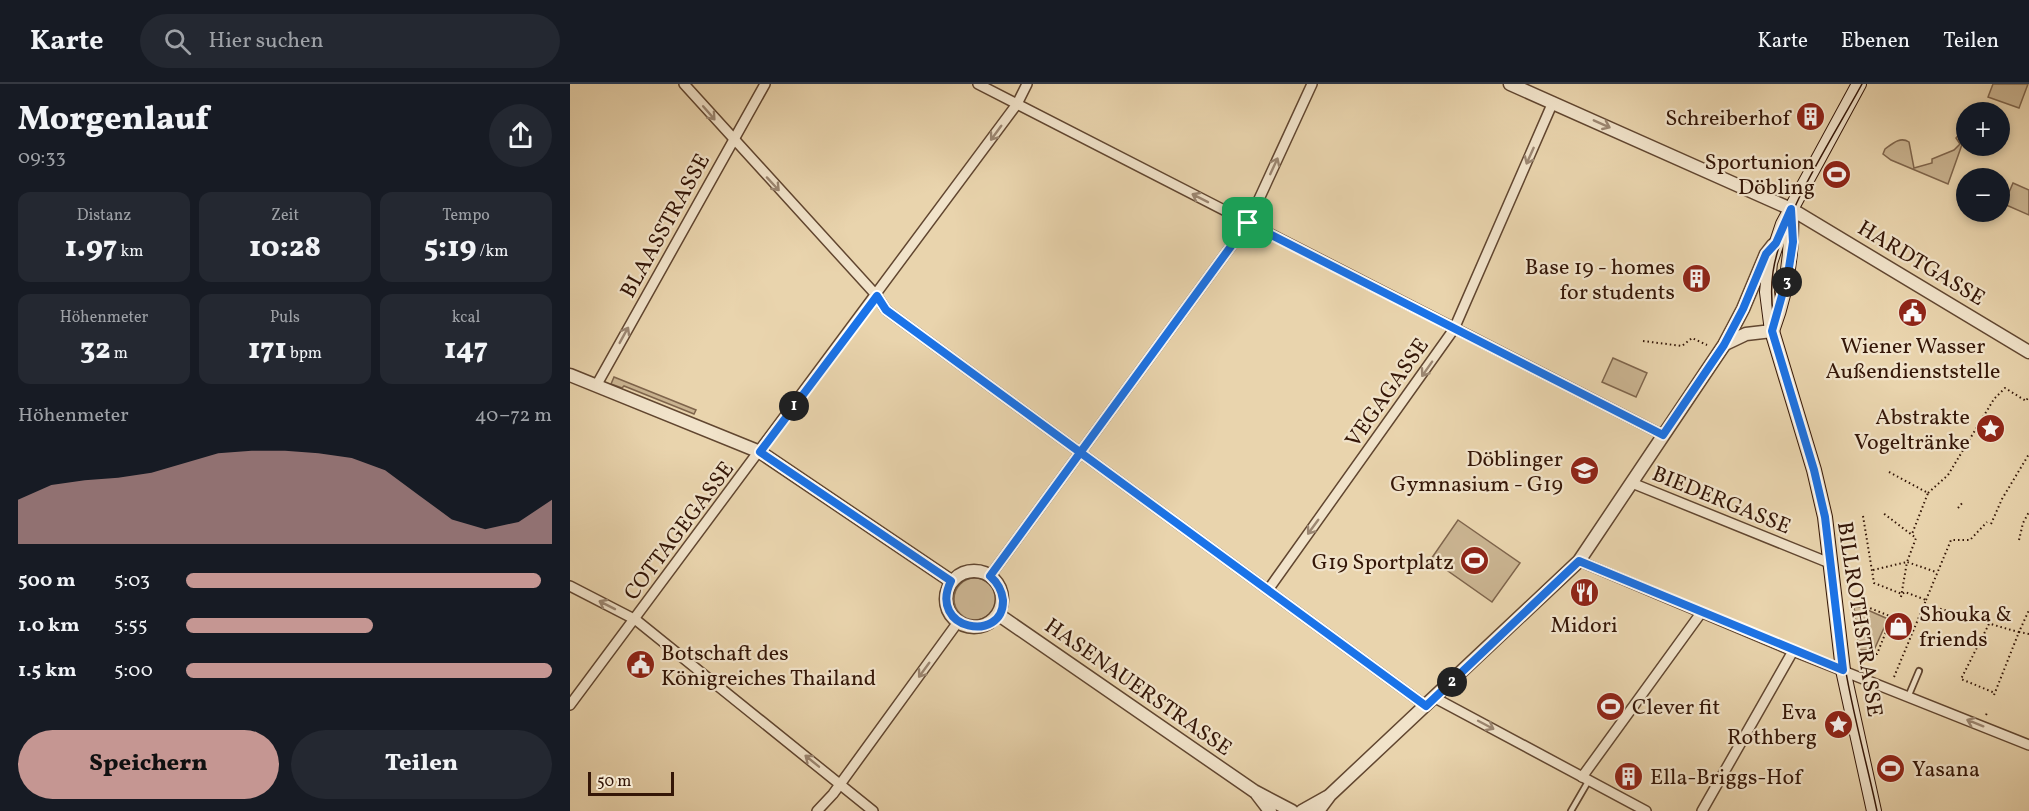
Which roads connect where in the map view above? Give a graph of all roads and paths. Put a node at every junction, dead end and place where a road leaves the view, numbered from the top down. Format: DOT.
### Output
graph roads {
  1 [pos="684,84"];
  2 [pos="765,84"];
  3 [pos="978,84"];
  4 [pos="1027,84"];
  5 [pos="1312,84"];
  6 [pos="1510,84"];
  7 [pos="1859,84"];
  8 [pos="1553,102"];
  9 [pos="1017,104"];
  10 [pos="734,141"];
  11 [pos="1791,209"];
  12 [pos="1248,223"];
  13 [pos="1776,243"];
  14 [pos="877,296"];
  15 [pos="1454,329"];
  16 [pos="1772,331"];
  17 [pos="1643,340"];
  18 [pos="1707,345"];
  19 [pos="1724,345"];
  20 [pos="2028,351"];
  21 [pos="570,375"];
  22 [pos="596,386"];
  23 [pos="2029,396"];
  24 [pos="2028,402"];
  25 [pos="1663,435"];
  26 [pos="760,452"];
  27 [pos="1080,454"];
  28 [pos="2029,454"];
  29 [pos="1889,472"];
  30 [pos="1632,483"];
  31 [pos="1928,494"];
  32 [pos="1963,502"];
  33 [pos="1958,508"];
  34 [pos="2029,512"];
  35 [pos="1883,513"];
  36 [pos="1863,516"];
  37 [pos="1987,522"];
  38 [pos="1991,524"];
  39 [pos="1912,534"];
  40 [pos="2019,540"];
  41 [pos="1579,561"];
  42 [pos="1907,562"];
  43 [pos="1832,564"];
  44 [pos="1872,570"];
  45 [pos="1937,572"];
  46 [pos="990,576"];
  47 [pos="951,581"];
  48 [pos="570,586"];
  49 [pos="1268,590"];
  50 [pos="1901,596"];
  51 [pos="1926,600"];
  52 [pos="1852,604"];
  53 [pos="1924,605"];
  54 [pos="2029,610"];
  55 [pos="1701,613"];
  56 [pos="999,615"];
  57 [pos="636,620"];
  58 [pos="958,622"];
  59 [pos="1989,624"];
  60 [pos="2019,632"];
  61 [pos="2029,634"];
  62 [pos="1794,651"];
  63 [pos="1857,653"];
  64 [pos="1843,670"];
  65 [pos="1919,671"];
  66 [pos="1894,677"];
  67 [pos="1908,696"];
  68 [pos="1430,702"];
  69 [pos="570,705"];
  70 [pos="2029,745"];
  71 [pos="1586,778"];
  72 [pos="840,784"];
  73 [pos="1254,791"];
  74 [pos="1330,795"];
  75 [pos="817,811"];
  76 [pos="873,811"];
  77 [pos="1270,811"];
  78 [pos="1292,811"];
  79 [pos="1302,811"];
  80 [pos="1318,811"];
  81 [pos="1571,811"];
  82 [pos="1646,811"];
  83 [pos="1702,811"];
  84 [pos="1874,811"];
  1 -- 10 [label="street, one-way"];
  2 -- 10 [label="street, BLAASSTRASSE"];
  3 -- 9 [label="street"];
  4 -- 9 [label="street, COTTAGEGASSE"];
  12 -- 5 [label="street, one-way"];
  6 -- 8 [label="street, HARDTGASSE"];
  7 -- 11 [label="main road, BILLROTHSTRASSE"];
  8 -- 11 [label="street, HARDTGASSE, one-way"];
  8 -- 15 [label="street, VEGAGASSE, one-way"];
  12 -- 9 [label="street, one-way"];
  9 -- 14 [label="street, COTTAGEGASSE, one-way"];
  10 -- 14 [label="street, one-way"];
  22 -- 10 [label="street, BLAASSTRASSE, one-way"];
  11 -- 13 [label="main road, BILLROTHSTRASSE"];
  11 -- 16 [label="main road"];
  11 -- 20 [label="street, HARDTGASSE"];
  12 -- 15 [label="street"];
  12 -- 27 [label="street"];
  13 -- 16 [label="main road, BILLROTHSTRASSE"];
  13 -- 19 [label="street"];
  14 -- 26 [label="street, COTTAGEGASSE"];
  14 -- 27 [label="street"];
  15 -- 25 [label="street"];
  15 -- 49 [label="street, VEGAGASSE, one-way"];
  16 -- 19 [label="street"];
  16 -- 43 [label="main road, BILLROTHSTRASSE"];
  17 -- 18 [label="path"];
  19 -- 25 [label="street"];
  21 -- 22 [label="street"];
  22 -- 26 [label="street"];
  23 -- 24 [label="path"];
  24 -- 31 [label="path"];
  25 -- 30 [label="street"];
  26 -- 47 [label="street"];
  26 -- 57 [label="street, COTTAGEGASSE"];
  27 -- 46 [label="street"];
  27 -- 49 [label="street"];
  28 -- 38 [label="path"];
  29 -- 31 [label="path"];
  30 -- 41 [label="street"];
  30 -- 43 [label="street, BIEDERGASSE"];
  31 -- 39 [label="path"];
  32 -- 33 [label="path"];
  34 -- 40 [label="path"];
  35 -- 39 [label="path"];
  36 -- 44 [label="path"];
  37 -- 45 [label="path"];
  39 -- 42 [label="path"];
  41 -- 55 [label="street"];
  41 -- 68 [label="street"];
  42 -- 44 [label="path"];
  42 -- 45 [label="path"];
  42 -- 50 [label="path"];
  43 -- 64 [label="main road, BILLROTHSTRASSE"];
  44 -- 50 [label="path"];
  45 -- 51 [label="path"];
  46 -- 47 [label="street"];
  46 -- 56 [label="street"];
  47 -- 58 [label="street"];
  57 -- 48 [label="street, one-way"];
  49 -- 68 [label="street"];
  50 -- 51 [label="path"];
  51 -- 53 [label="path"];
  52 -- 63 [label="path"];
  53 -- 59 [label="path"];
  53 -- 66 [label="path"];
  54 -- 60 [label="path"];
  55 -- 62 [label="street"];
  55 -- 71 [label="street"];
  56 -- 58 [label="street"];
  56 -- 73 [label="street, HASENAUERSTRASSE"];
  57 -- 69 [label="street, COTTAGEGASSE"];
  72 -- 57 [label="street, one-way"];
  58 -- 72 [label="street, one-way"];
  59 -- 60 [label="path"];
  59 -- 60 [label="path"];
  60 -- 61 [label="path"];
  62 -- 64 [label="street"];
  62 -- 83 [label="street"];
  64 -- 67 [label="street"];
  64 -- 84 [label="main road, BILLROTHSTRASSE"];
  65 -- 67 [label="lane"];
  70 -- 67 [label="street, one-way"];
  68 -- 71 [label="street, one-way"];
  68 -- 74 [label="street"];
  71 -- 81 [label="lane"];
  71 -- 82 [label="street"];
  72 -- 75 [label="street"];
  72 -- 76 [label="street"];
  73 -- 77 [label="street, HASENAUERSTRASSE"];
  73 -- 78 [label="street, HASENAUERSTRASSE"];
  74 -- 79 [label="street"];
  74 -- 80 [label="street"];
}
